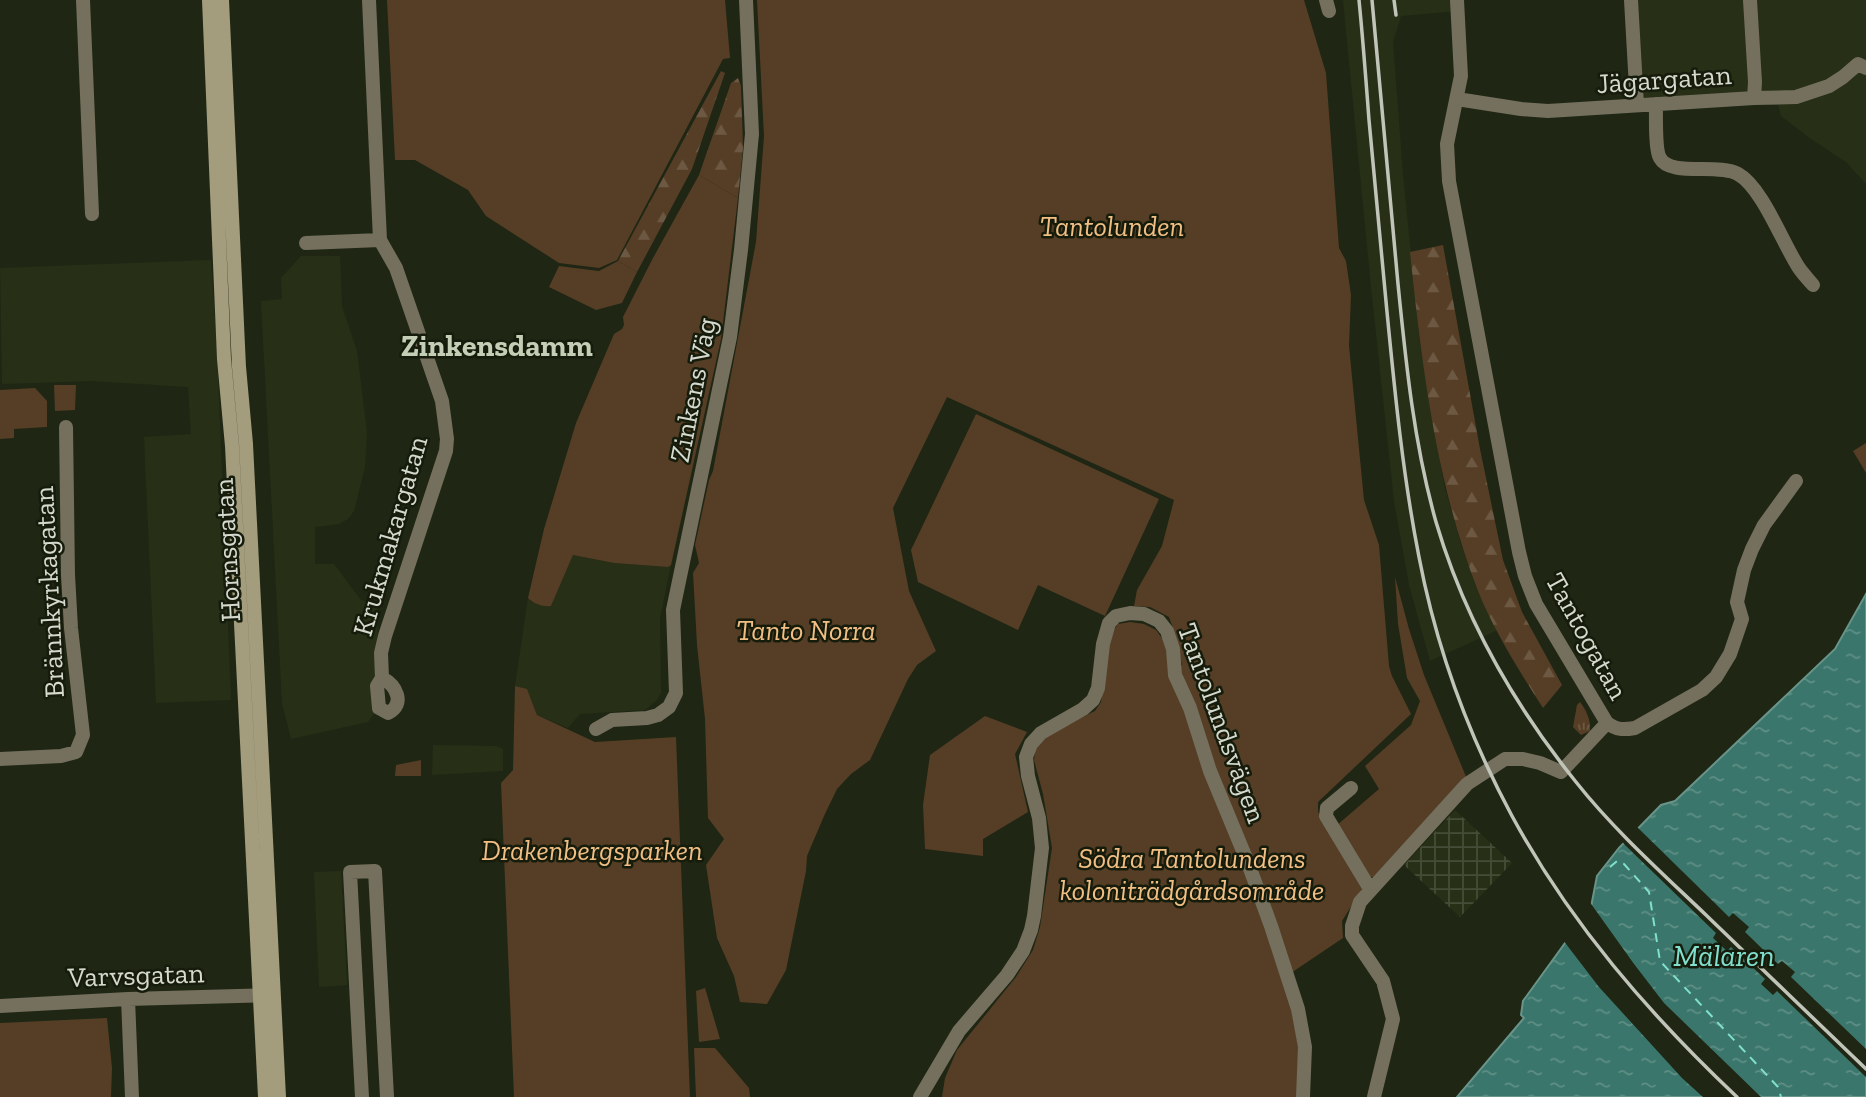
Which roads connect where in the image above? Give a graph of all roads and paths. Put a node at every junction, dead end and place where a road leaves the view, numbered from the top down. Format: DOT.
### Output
graph roads {
  1 [pos="83,0"];
  2 [pos="209,0"];
  3 [pos="222,0"];
  4 [pos="369,0"];
  5 [pos="747,0"];
  6 [pos="1457,0"];
  7 [pos="1631,0"];
  8 [pos="1750,0"];
  9 [pos="1866,68"];
  10 [pos="1754,98"];
  11 [pos="1457,99"];
  12 [pos="1656,104"];
  13 [pos="1637,105"];
  14 [pos="92,214"];
  15 [pos="380,240"];
  16 [pos="306,243"];
  17 [pos="1813,285"];
  18 [pos="66,427"];
  19 [pos="1796,481"];
  20 [pos="383,678"];
  21 [pos="1608,723"];
  22 [pos="596,729"];
  23 [pos="253,739"];
  24 [pos="0,759"];
  25 [pos="1351,788"];
  26 [pos="1370,889"];
  27 [pos="266,995"];
  28 [pos="128,999"];
  29 [pos="0,1006"];
  30 [pos="132,1097"];
  31 [pos="265,1097"];
  32 [pos="279,1097"];
  33 [pos="362,1097"];
  34 [pos="387,1097"];
  35 [pos="920,1097"];
  36 [pos="1303,1097"];
  37 [pos="1374,1097"];
  1 -- 14 [label="street"];
  2 -- 23 [label="main road, Hornsgatan"];
  3 -- 23 [label="main road, Hornsgatan"];
  4 -- 15 [label="street, Krukmakargatan"];
  5 -- 22 [label="street, Zinkens Väg"];
  6 -- 11 [label="street, Tantogatan"];
  7 -- 13 [label="street"];
  8 -- 10 [label="street"];
  9 -- 10 [label="street, Jägargatan"];
  10 -- 12 [label="street, Jägargatan"];
  11 -- 13 [label="street, Jägargatan"];
  11 -- 21 [label="street, Tantogatan"];
  12 -- 13 [label="street, Jägargatan"];
  12 -- 17 [label="street"];
  15 -- 16 [label="street"];
  15 -- 20 [label="street, Krukmakargatan"];
  18 -- 24 [label="street, Brännkyrkagatan"];
  19 -- 21 [label="street"];
  21 -- 26 [label="street, Tantogatan"];
  23 -- 27 [label="main road, Hornsgatan"];
  25 -- 26 [label="street"];
  26 -- 37 [label="street, Tantogatan"];
  27 -- 28 [label="street, Varvsgatan"];
  27 -- 31 [label="main road, Hornsgatan"];
  27 -- 32 [label="main road, Hornsgatan"];
  28 -- 29 [label="street, Varvsgatan"];
  28 -- 30 [label="street"];
  33 -- 34 [label="street"];
  35 -- 36 [label="street, Tantolundsvägen"];
}
